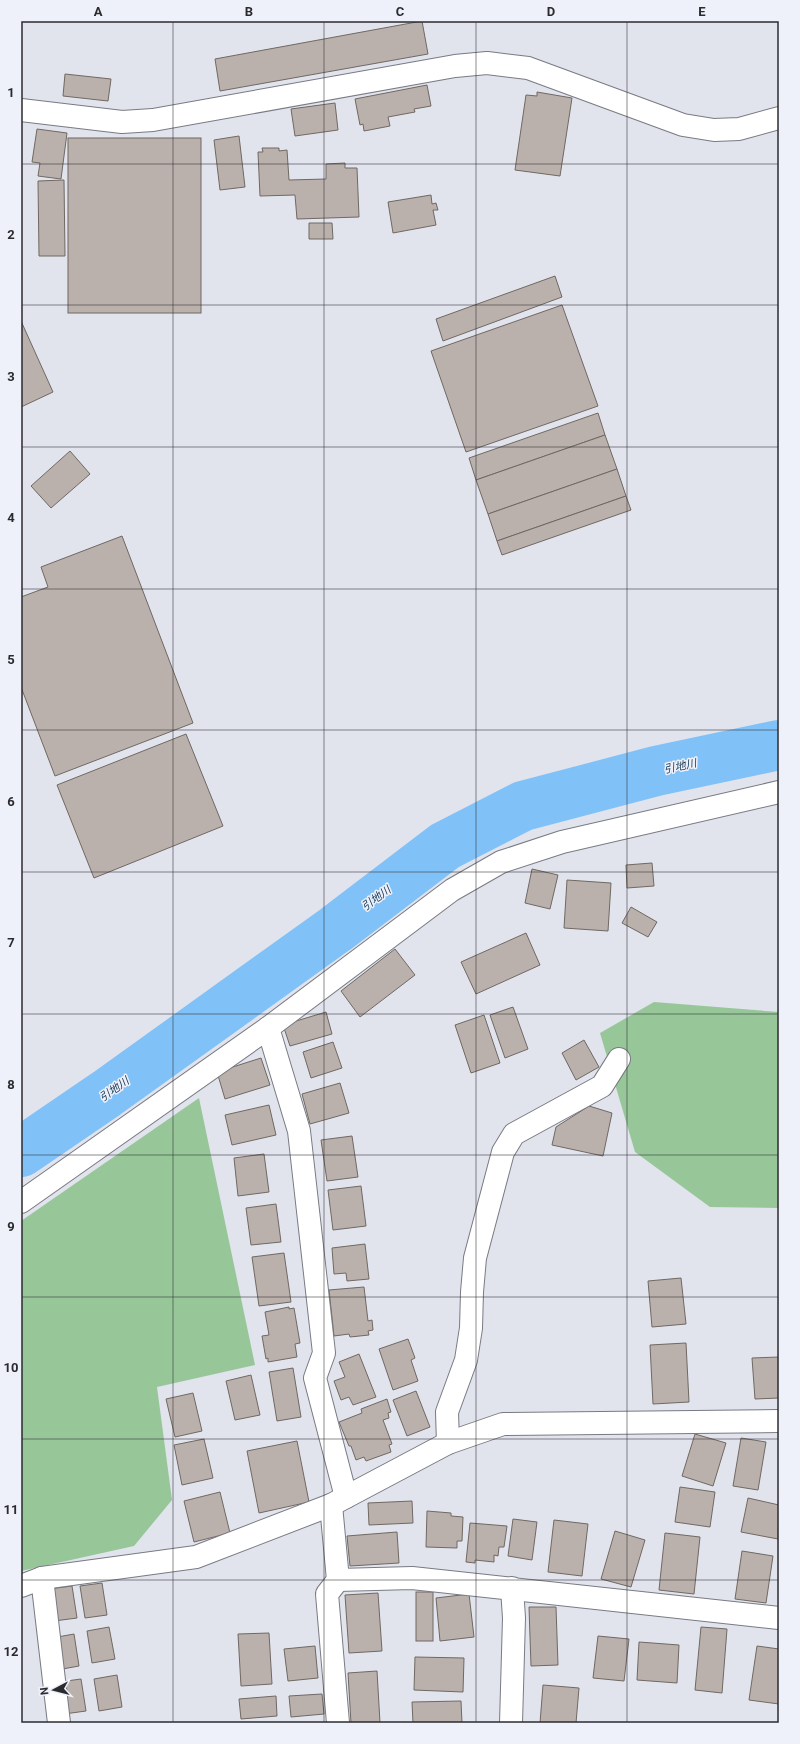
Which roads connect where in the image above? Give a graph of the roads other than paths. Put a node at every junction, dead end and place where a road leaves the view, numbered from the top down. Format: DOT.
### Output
graph roads {
  1 [pos="21,110"];
  2 [pos="779,118"];
  3 [pos="779,792"];
  4 [pos="268,1028"];
  5 [pos="619,1059"];
  6 [pos="23,1196"];
  7 [pos="779,1420"];
  8 [pos="448,1443"];
  9 [pos="339,1501"];
  10 [pos="42,1578"];
  11 [pos="338,1580"];
  12 [pos="21,1586"];
  13 [pos="512,1588"];
  14 [pos="779,1618"];
  15 [pos="60,1723"];
  16 [pos="338,1723"];
  17 [pos="511,1723"];
  1 -- 2 [label="street"];
  3 -- 4 [label="street"];
  4 -- 6 [label="street"];
  4 -- 9 [label="street"];
  5 -- 8 [label="street"];
  7 -- 8 [label="street"];
  8 -- 9 [label="street"];
  9 -- 10 [label="street"];
  9 -- 11 [label="street"];
  10 -- 12 [label="street"];
  10 -- 15 [label="street"];
  11 -- 13 [label="street"];
  11 -- 16 [label="street"];
  13 -- 14 [label="street"];
  13 -- 17 [label="street"];
}
